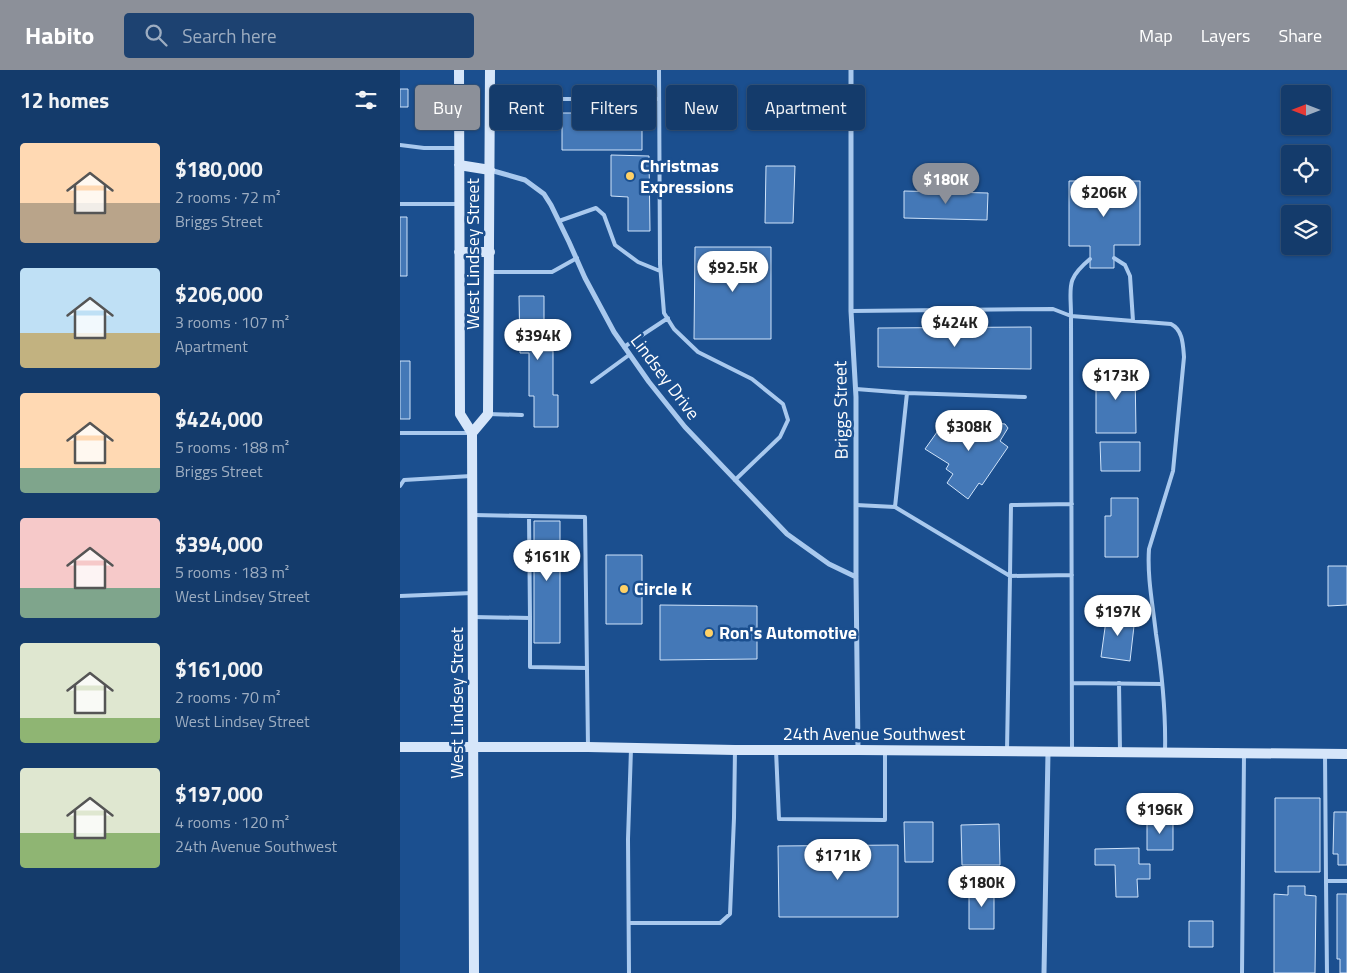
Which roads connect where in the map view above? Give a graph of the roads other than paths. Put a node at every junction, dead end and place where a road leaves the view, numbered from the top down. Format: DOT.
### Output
graph roads {
  1 [pos="459,70"];
  2 [pos="490,70"];
  3 [pos="659,70"];
  4 [pos="851,70"];
  5 [pos="490,85"];
  6 [pos="562,99"];
  7 [pos="659,99"];
  8 [pos="490,130"];
  9 [pos="400,145"];
  10 [pos="459,148"];
  11 [pos="459,165"];
  12 [pos="490,170"];
  13 [pos="400,204"];
  14 [pos="459,204"];
  15 [pos="559,221"];
  16 [pos="459,252"];
  17 [pos="490,252"];
  18 [pos="576,258"];
  19 [pos="1114,258"];
  20 [pos="1090,259"];
  21 [pos="660,271"];
  22 [pos="490,272"];
  23 [pos="852,311"];
  24 [pos="1071,316"];
  25 [pos="668,318"];
  26 [pos="1133,321"];
  27 [pos="624,347"];
  28 [pos="629,355"];
  29 [pos="592,382"];
  30 [pos="856,389"];
  31 [pos="907,393"];
  32 [pos="1025,397"];
  33 [pos="488,414"];
  34 [pos="522,414"];
  35 [pos="400,433"];
  36 [pos="472,433"];
  37 [pos="473,476"];
  38 [pos="735,480"];
  39 [pos="400,486"];
  40 [pos="1072,504"];
  41 [pos="856,505"];
  42 [pos="894,507"];
  43 [pos="473,515"];
  44 [pos="529,516"];
  45 [pos="1072,575"];
  46 [pos="1010,576"];
  47 [pos="856,577"];
  48 [pos="473,593"];
  49 [pos="400,596"];
  50 [pos="473,617"];
  51 [pos="530,618"];
  52 [pos="587,668"];
  53 [pos="1072,682"];
  54 [pos="1119,683"];
  55 [pos="1162,684"];
  56 [pos="474,746"];
  57 [pos="588,746"];
  58 [pos="400,747"];
  59 [pos="632,747"];
  60 [pos="735,750"];
  61 [pos="776,750"];
  62 [pos="858,750"];
  63 [pos="885,750"];
  64 [pos="1007,751"];
  65 [pos="1048,752"];
  66 [pos="1072,752"];
  67 [pos="1165,752"];
  68 [pos="1120,753"];
  69 [pos="1244,753"];
  70 [pos="1325,754"];
  71 [pos="1347,754"];
  72 [pos="1326,881"];
  73 [pos="1347,881"];
  74 [pos="629,923"];
  75 [pos="474,973"];
  76 [pos="629,973"];
  77 [pos="1044,973"];
  78 [pos="1242,973"];
  79 [pos="1327,973"];
  1 -- 10 [label="main road, West Lindsey Street"];
  2 -- 5 [label="main road, West Lindsey Street"];
  3 -- 7 [label="lane"];
  4 -- 23 [label="street, Briggs Street"];
  6 -- 7 [label="lane"];
  7 -- 21 [label="lane"];
  8 -- 12 [label="main road, West Lindsey Street"];
  9 -- 10 [label="lane"];
  10 -- 11 [label="main road, West Lindsey Street"];
  11 -- 12 [label="main road"];
  11 -- 14 [label="main road, West Lindsey Street"];
  12 -- 15 [label="street, Lindsey Drive"];
  12 -- 17 [label="main road, West Lindsey Street"];
  13 -- 14 [label="lane"];
  14 -- 16 [label="main road, West Lindsey Street"];
  15 -- 18 [label="street, Lindsey Drive"];
  15 -- 21 [label="lane"];
  16 -- 17 [label="main road"];
  16 -- 36 [label="main road, West Lindsey Street"];
  17 -- 22 [label="main road, West Lindsey Street"];
  18 -- 22 [label="lane"];
  18 -- 27 [label="street, Lindsey Drive"];
  19 -- 26 [label="lane"];
  20 -- 24 [label="lane"];
  21 -- 25 [label="lane"];
  22 -- 33 [label="main road, West Lindsey Street"];
  23 -- 24 [label="lane"];
  23 -- 30 [label="street, Briggs Street"];
  24 -- 26 [label="lane"];
  24 -- 40 [label="lane"];
  25 -- 27 [label="lane"];
  25 -- 38 [label="lane"];
  26 -- 55 [label="lane"];
  27 -- 28 [label="street, Lindsey Drive"];
  28 -- 29 [label="lane"];
  28 -- 38 [label="street, Lindsey Drive"];
  30 -- 31 [label="lane"];
  30 -- 41 [label="street, Briggs Street"];
  31 -- 32 [label="lane"];
  31 -- 42 [label="lane"];
  33 -- 34 [label="lane"];
  33 -- 36 [label="main road"];
  35 -- 36 [label="lane"];
  36 -- 37 [label="main road, West Lindsey Street"];
  37 -- 39 [label="lane"];
  37 -- 43 [label="main road, West Lindsey Street"];
  38 -- 47 [label="street, Lindsey Drive"];
  40 -- 45 [label="lane"];
  40 -- 46 [label="lane"];
  41 -- 42 [label="lane"];
  41 -- 47 [label="street, Briggs Street"];
  42 -- 46 [label="lane"];
  43 -- 44 [label="lane"];
  43 -- 48 [label="main road, West Lindsey Street"];
  44 -- 51 [label="lane"];
  44 -- 52 [label="lane"];
  45 -- 46 [label="lane"];
  45 -- 53 [label="lane"];
  46 -- 64 [label="lane"];
  47 -- 62 [label="street, Briggs Street"];
  48 -- 49 [label="lane"];
  48 -- 50 [label="main road, West Lindsey Street"];
  50 -- 51 [label="lane"];
  50 -- 56 [label="main road, West Lindsey Street"];
  51 -- 52 [label="lane"];
  52 -- 57 [label="lane"];
  53 -- 54 [label="lane"];
  53 -- 66 [label="lane"];
  54 -- 55 [label="lane"];
  54 -- 68 [label="lane"];
  55 -- 67 [label="lane"];
  56 -- 57 [label="main road, 24th Avenue Southwest"];
  56 -- 58 [label="main road, 24th Avenue Southwest"];
  56 -- 75 [label="main road, West Lindsey Street"];
  57 -- 59 [label="main road, 24th Avenue Southwest"];
  59 -- 60 [label="main road, 24th Avenue Southwest"];
  59 -- 74 [label="lane"];
  60 -- 61 [label="main road, 24th Avenue Southwest"];
  60 -- 74 [label="lane"];
  61 -- 62 [label="main road, 24th Avenue Southwest"];
  61 -- 63 [label="lane"];
  62 -- 63 [label="main road, 24th Avenue Southwest"];
  63 -- 64 [label="main road, 24th Avenue Southwest"];
  64 -- 65 [label="main road, 24th Avenue Southwest"];
  65 -- 66 [label="main road, 24th Avenue Southwest"];
  65 -- 77 [label="street"];
  66 -- 68 [label="main road, 24th Avenue Southwest"];
  67 -- 68 [label="main road, 24th Avenue Southwest"];
  67 -- 69 [label="main road, 24th Avenue Southwest"];
  69 -- 70 [label="main road, 24th Avenue Southwest"];
  69 -- 78 [label="lane"];
  70 -- 71 [label="main road, 24th Avenue Southwest"];
  70 -- 72 [label="lane"];
  72 -- 73 [label="lane"];
  72 -- 79 [label="lane"];
  74 -- 76 [label="lane"];
}
